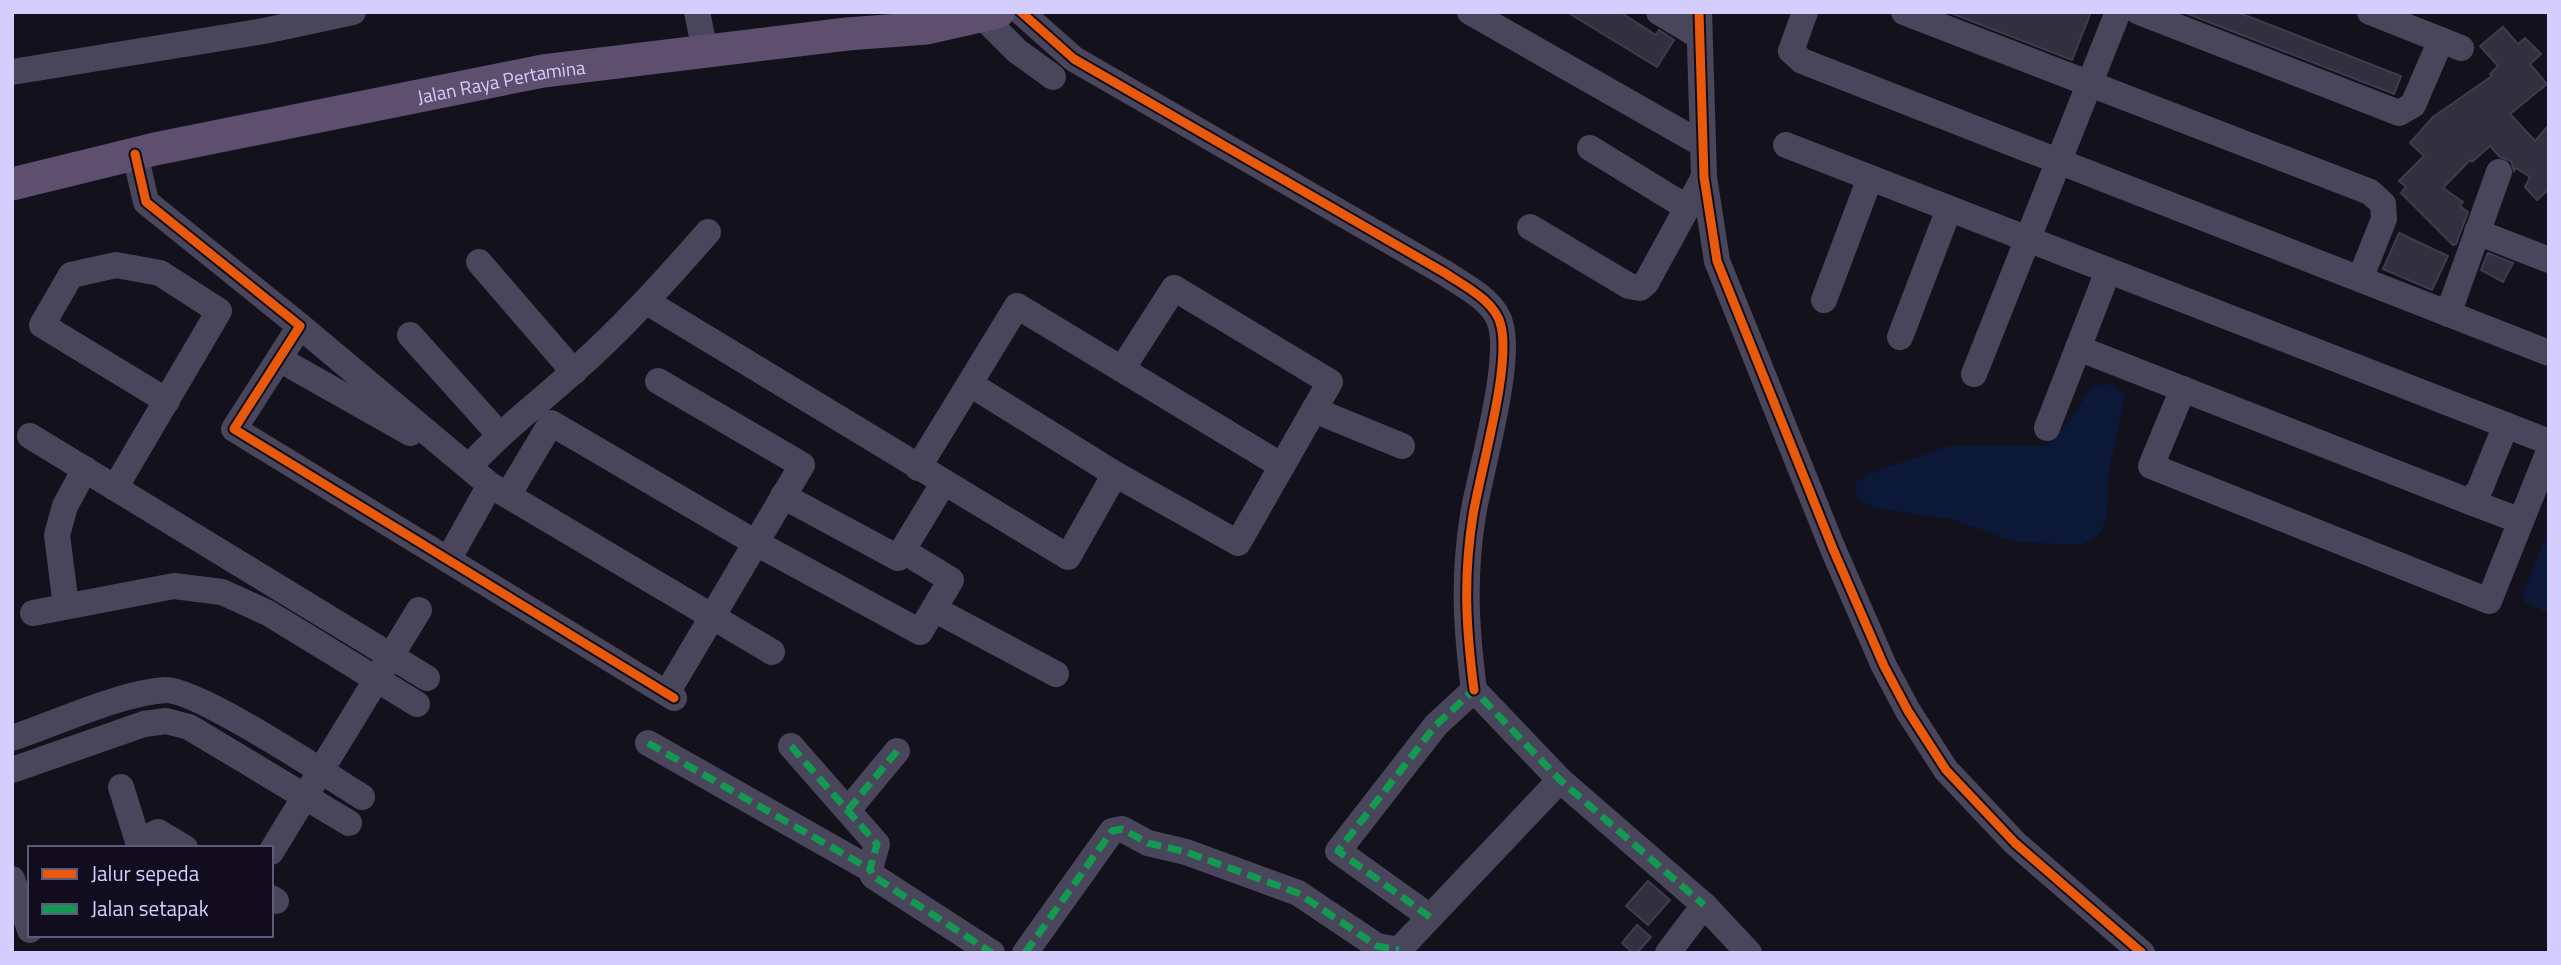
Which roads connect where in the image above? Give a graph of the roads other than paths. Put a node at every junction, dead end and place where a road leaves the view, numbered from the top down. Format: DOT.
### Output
graph roads {
  1 [pos="353,12"];
  2 [pos="697,12"];
  3 [pos="1021,12"];
  4 [pos="1471,12"];
  5 [pos="1659,12"];
  6 [pos="1805,12"];
  7 [pos="1904,12"];
  8 [pos="2118,12"];
  9 [pos="2139,12"];
  10 [pos="2370,12"];
  11 [pos="990,15"];
  12 [pos="1699,24"];
  13 [pos="705,51"];
  14 [pos="12,72"];
  15 [pos="1053,77"];
  16 [pos="2090,84"];
  17 [pos="1702,144"];
  18 [pos="1786,145"];
  19 [pos="1590,148"];
  20 [pos="135,154"];
  21 [pos="2059,161"];
  22 [pos="2499,172"];
  23 [pos="1704,177"];
  24 [pos="1870,178"];
  25 [pos="12,184"];
  26 [pos="1686,207"];
  27 [pos="1949,209"];
  28 [pos="1530,227"];
  29 [pos="708,232"];
  30 [pos="2477,232"];
  31 [pos="2027,240"];
  32 [pos="2549,260"];
  33 [pos="479,262"];
  34 [pos="2108,271"];
  35 [pos="2360,279"];
  36 [pos="1824,300"];
  37 [pos="647,302"];
  38 [pos="2448,314"];
  39 [pos="300,326"];
  40 [pos="410,335"];
  41 [pos="1900,337"];
  42 [pos="2078,348"];
  43 [pos="2549,353"];
  44 [pos="279,359"];
  45 [pos="1122,369"];
  46 [pos="574,372"];
  47 [pos="1974,374"];
  48 [pos="658,381"];
  49 [pos="970,384"];
  50 [pos="2183,389"];
  51 [pos="167,401"];
  52 [pos="1314,410"];
  53 [pos="2506,425"];
  54 [pos="2047,428"];
  55 [pos="499,433"];
  56 [pos="30,436"];
  57 [pos="2549,442"];
  58 [pos="1402,446"];
  59 [pos="2549,451"];
  60 [pos="1282,466"];
  61 [pos="469,467"];
  62 [pos="918,468"];
  63 [pos="85,469"];
  64 [pos="1115,474"];
  65 [pos="944,482"];
  66 [pos="115,488"];
  67 [pos="499,490"];
  68 [pos="783,496"];
  69 [pos="2468,501"];
  70 [pos="2521,521"];
  71 [pos="756,543"];
  72 [pos="915,558"];
  73 [pos="448,560"];
  74 [pos="66,606"];
  75 [pos="934,609"];
  76 [pos="419,610"];
  77 [pos="33,613"];
  78 [pos="712,618"];
  79 [pos="772,652"];
  80 [pos="391,656"];
  81 [pos="1056,674"];
  82 [pos="427,678"];
  83 [pos="377,679"];
  84 [pos="1474,690"];
  85 [pos="417,704"];
  86 [pos="12,738"];
  87 [pos="648,743"];
  88 [pos="791,746"];
  89 [pos="897,751"];
  90 [pos="12,770"];
  91 [pos="321,772"];
  92 [pos="1560,780"];
  93 [pos="121,787"];
  94 [pos="362,796"];
  95 [pos="305,797"];
  96 [pos="848,810"];
  97 [pos="349,823"];
  98 [pos="139,845"];
  99 [pos="182,846"];
  100 [pos="273,849"];
  101 [pos="870,869"];
  102 [pos="12,880"];
  103 [pos="1704,905"];
  104 [pos="1430,917"];
  105 [pos="28,924"];
  106 [pos="1397,951"];
  107 [pos="992,953"];
  108 [pos="1025,953"];
  109 [pos="1668,953"];
  110 [pos="1749,953"];
  111 [pos="2142,953"];
  1 -- 14 [label="street"];
  2 -- 13 [label="street"];
  3 -- 84 [label="street"];
  4 -- 17 [label="street"];
  5 -- 12 [label="street"];
  6 -- 21 [label="street"];
  7 -- 16 [label="street"];
  8 -- 16 [label="street"];
  9 -- 10 [label="street"];
  11 -- 13 [label="main road, Jalan Raya Pertamina"];
  11 -- 15 [label="street"];
  12 -- 17 [label="street"];
  13 -- 20 [label="main road, Jalan Raya Pertamina"];
  16 -- 21 [label="street"];
  16 -- 35 [label="street"];
  17 -- 23 [label="street"];
  18 -- 24 [label="street"];
  19 -- 26 [label="street"];
  20 -- 25 [label="main road, Jalan Raya Pertamina"];
  20 -- 39 [label="street"];
  21 -- 31 [label="street"];
  21 -- 35 [label="street"];
  22 -- 30 [label="street"];
  23 -- 26 [label="street"];
  23 -- 111 [label="street"];
  24 -- 27 [label="street"];
  24 -- 36 [label="street"];
  26 -- 28 [label="street"];
  27 -- 31 [label="street"];
  27 -- 41 [label="street"];
  29 -- 37 [label="street"];
  30 -- 32 [label="street"];
  30 -- 38 [label="street"];
  31 -- 34 [label="street"];
  31 -- 47 [label="street"];
  33 -- 46 [label="street"];
  34 -- 42 [label="street"];
  34 -- 53 [label="street"];
  35 -- 38 [label="street"];
  37 -- 46 [label="street"];
  37 -- 62 [label="street"];
  38 -- 43 [label="street"];
  39 -- 44 [label="street"];
  39 -- 61 [label="street"];
  40 -- 55 [label="street"];
  42 -- 50 [label="street"];
  42 -- 54 [label="street"];
  44 -- 61 [label="street"];
  44 -- 73 [label="street"];
  45 -- 49 [label="street"];
  45 -- 52 [label="street"];
  45 -- 60 [label="street"];
  46 -- 55 [label="street"];
  48 -- 68 [label="street"];
  49 -- 62 [label="street"];
  49 -- 64 [label="street"];
  50 -- 69 [label="street"];
  50 -- 70 [label="street"];
  51 -- 51 [label="street"];
  51 -- 66 [label="street"];
  52 -- 58 [label="street"];
  52 -- 60 [label="street"];
  53 -- 57 [label="street"];
  53 -- 69 [label="street"];
  55 -- 61 [label="street"];
  56 -- 63 [label="street"];
  59 -- 70 [label="street"];
  60 -- 64 [label="street"];
  61 -- 67 [label="street"];
  62 -- 65 [label="street"];
  63 -- 66 [label="street"];
  63 -- 74 [label="street"];
  64 -- 65 [label="street"];
  65 -- 68 [label="street"];
  66 -- 80 [label="street"];
  67 -- 71 [label="street"];
  67 -- 73 [label="street"];
  67 -- 78 [label="street"];
  68 -- 71 [label="street"];
  69 -- 70 [label="street"];
  71 -- 75 [label="street"];
  71 -- 78 [label="street"];
  72 -- 75 [label="street"];
  73 -- 78 [label="street"];
  74 -- 77 [label="street"];
  74 -- 83 [label="street"];
  75 -- 81 [label="street"];
  76 -- 80 [label="street"];
  78 -- 79 [label="street"];
  80 -- 82 [label="street"];
  80 -- 83 [label="street"];
  83 -- 85 [label="street"];
  83 -- 91 [label="street"];
  84 -- 92 [label="street"];
  84 -- 104 [label="street"];
  86 -- 91 [label="street"];
  87 -- 101 [label="street"];
  88 -- 96 [label="street"];
  89 -- 96 [label="street"];
  90 -- 95 [label="street"];
  91 -- 94 [label="street"];
  91 -- 95 [label="street"];
  92 -- 103 [label="street"];
  92 -- 104 [label="street"];
  93 -- 98 [label="street"];
  95 -- 97 [label="street"];
  95 -- 100 [label="street"];
  96 -- 101 [label="street"];
  98 -- 99 [label="street"];
  101 -- 107 [label="street"];
  102 -- 105 [label="street"];
  103 -- 109 [label="street"];
  103 -- 110 [label="street"];
  104 -- 106 [label="street"];
  106 -- 108 [label="street"];
}
